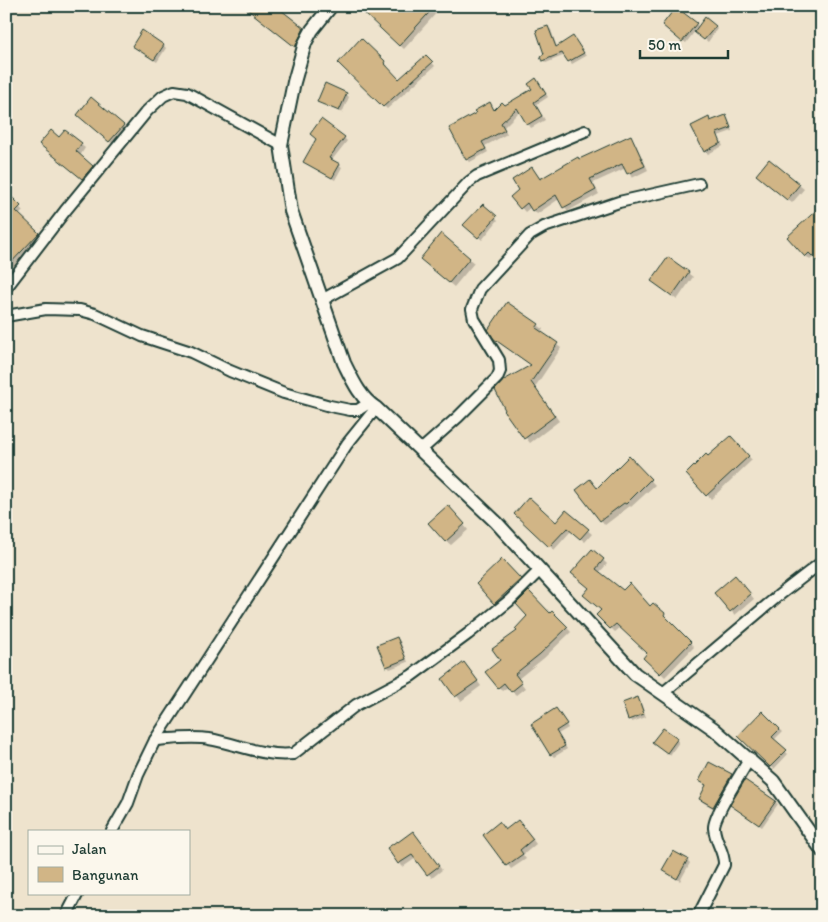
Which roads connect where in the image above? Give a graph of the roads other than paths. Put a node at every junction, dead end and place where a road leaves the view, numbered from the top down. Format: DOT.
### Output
graph roads {
  1 [pos="331,6"];
  2 [pos="585,131"];
  3 [pos="281,145"];
  4 [pos="699,184"];
  5 [pos="6,288"];
  6 [pos="322,300"];
  7 [pos="6,316"];
  8 [pos="372,405"];
  9 [pos="421,450"];
  10 [pos="822,562"];
  11 [pos="540,570"];
  12 [pos="663,693"];
  13 [pos="154,740"];
  14 [pos="750,758"];
  15 [pos="113,830"];
  16 [pos="822,850"];
  17 [pos="77,894"];
  18 [pos="66,916"];
  19 [pos="698,916"];
  1 -- 3 [label="street"];
  2 -- 6 [label="street"];
  3 -- 5 [label="street"];
  3 -- 6 [label="street"];
  4 -- 9 [label="street"];
  6 -- 8 [label="street"];
  7 -- 8 [label="street"];
  8 -- 9 [label="street"];
  8 -- 13 [label="street"];
  9 -- 11 [label="street"];
  10 -- 12 [label="street"];
  11 -- 12 [label="street"];
  11 -- 13 [label="street"];
  12 -- 14 [label="street"];
  13 -- 15 [label="street"];
  14 -- 16 [label="street"];
  14 -- 19 [label="street"];
  17 -- 18 [label="street"];
}
